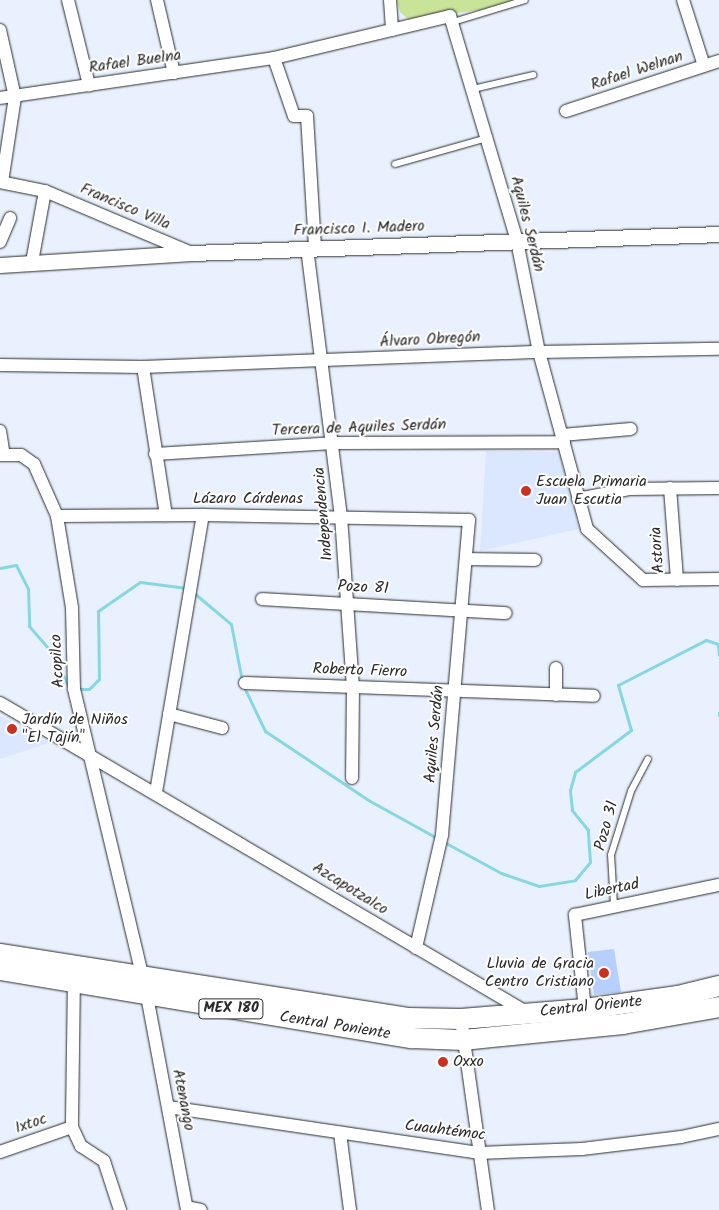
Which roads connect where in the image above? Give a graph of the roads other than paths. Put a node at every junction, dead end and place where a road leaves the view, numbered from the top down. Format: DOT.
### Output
graph roads {
  1 [pos="68,0"];
  2 [pos="157,0"];
  3 [pos="390,0"];
  4 [pos="525,0"];
  5 [pos="683,0"];
  6 [pos="452,22"];
  7 [pos="0,30"];
  8 [pos="392,30"];
  9 [pos="274,58"];
  10 [pos="719,61"];
  11 [pos="704,66"];
  12 [pos="174,73"];
  13 [pos="533,75"];
  14 [pos="89,85"];
  15 [pos="473,89"];
  16 [pos="15,97"];
  17 [pos="0,98"];
  18 [pos="566,111"];
  19 [pos="488,138"];
  20 [pos="395,164"];
  21 [pos="1,182"];
  22 [pos="45,191"];
  23 [pos="10,218"];
  24 [pos="719,234"];
  25 [pos="517,241"];
  26 [pos="0,242"];
  27 [pos="311,248"];
  28 [pos="192,253"];
  29 [pos="32,262"];
  30 [pos="0,265"];
  31 [pos="719,349"];
  32 [pos="539,352"];
  33 [pos="324,361"];
  34 [pos="0,365"];
  35 [pos="143,367"];
  36 [pos="631,429"];
  37 [pos="0,431"];
  38 [pos="563,439"];
  39 [pos="333,443"];
  40 [pos="155,454"];
  41 [pos="2,455"];
  42 [pos="670,488"];
  43 [pos="719,488"];
  44 [pos="578,499"];
  45 [pos="166,515"];
  46 [pos="203,515"];
  47 [pos="57,516"];
  48 [pos="342,516"];
  49 [pos="469,520"];
  50 [pos="467,559"];
  51 [pos="535,560"];
  52 [pos="719,579"];
  53 [pos="677,580"];
  54 [pos="262,599"];
  55 [pos="348,603"];
  56 [pos="462,609"];
  57 [pos="506,613"];
  58 [pos="556,668"];
  59 [pos="245,683"];
  60 [pos="353,687"];
  61 [pos="456,691"];
  62 [pos="556,696"];
  63 [pos="594,696"];
  64 [pos="0,703"];
  65 [pos="169,714"];
  66 [pos="222,728"];
  67 [pos="91,757"];
  68 [pos="648,759"];
  69 [pos="352,778"];
  70 [pos="156,792"];
  71 [pos="719,886"];
  72 [pos="614,905"];
  73 [pos="416,948"];
  74 [pos="0,954"];
  75 [pos="0,970"];
  76 [pos="74,975"];
  77 [pos="719,986"];
  78 [pos="145,987"];
  79 [pos="719,1007"];
  80 [pos="585,1008"];
  81 [pos="528,1013"];
  82 [pos="461,1019"];
  83 [pos="464,1040"];
  84 [pos="168,1107"];
  85 [pos="72,1127"];
  86 [pos="719,1129"];
  87 [pos="340,1133"];
  88 [pos="0,1152"];
  89 [pos="479,1153"];
  90 [pos="187,1208"];
  91 [pos="120,1210"];
  92 [pos="201,1210"];
  93 [pos="350,1210"];
  94 [pos="488,1210"];
  1 -- 14 [label="street"];
  2 -- 12 [label="street"];
  3 -- 8 [label="street"];
  4 -- 6 [label="lane"];
  5 -- 11 [label="street"];
  6 -- 8 [label="street"];
  6 -- 15 [label="street, Aquiles Serdán"];
  7 -- 16 [label="street"];
  8 -- 9 [label="street, Rafael Buelna"];
  9 -- 12 [label="street, Rafael Buelna"];
  9 -- 27 [label="street, Independencia"];
  10 -- 11 [label="street, Rafael Welnan"];
  11 -- 18 [label="street, Rafael Welnan"];
  12 -- 14 [label="street, Rafael Buelna"];
  13 -- 15 [label="lane"];
  14 -- 16 [label="street, Rafael Buelna"];
  15 -- 19 [label="street, Aquiles Serdán"];
  16 -- 17 [label="street, Rafael Buelna"];
  16 -- 21 [label="street"];
  19 -- 20 [label="lane"];
  19 -- 25 [label="street, Aquiles Serdán"];
  21 -- 22 [label="street, Francisco Villa"];
  22 -- 28 [label="street, Francisco Villa"];
  22 -- 29 [label="street"];
  23 -- 26 [label="street"];
  24 -- 25 [label="street, Francisco I. Madero"];
  25 -- 27 [label="street, Francisco I. Madero"];
  25 -- 32 [label="street, Aquiles Serdán"];
  27 -- 28 [label="street, Francisco I. Madero"];
  27 -- 33 [label="street, Independencia"];
  28 -- 29 [label="street, Francisco I. Madero"];
  29 -- 30 [label="street, Francisco I. Madero"];
  31 -- 32 [label="street, Álvaro Obregón"];
  32 -- 33 [label="street, Álvaro Obregón"];
  32 -- 38 [label="street, Aquiles Serdán"];
  33 -- 35 [label="street, Álvaro Obregón"];
  33 -- 39 [label="street, Independencia"];
  34 -- 35 [label="street, Álvaro Obregón"];
  35 -- 40 [label="street"];
  36 -- 38 [label="street, Tercera de Aquiles Serdán"];
  37 -- 41 [label="street"];
  38 -- 39 [label="street, Tercera de Aquiles Serdán"];
  38 -- 44 [label="street, Aquiles Serdán"];
  39 -- 40 [label="street, Tercera de Aquiles Serdán"];
  39 -- 48 [label="street, Independencia"];
  40 -- 45 [label="street"];
  41 -- 47 [label="street, Acopilco"];
  42 -- 43 [label="street"];
  42 -- 44 [label="street"];
  42 -- 53 [label="street, Astoria"];
  44 -- 53 [label="street, Aquiles Serdán"];
  45 -- 46 [label="street, Lázaro Cárdenas"];
  45 -- 47 [label="street, Lázaro Cárdenas"];
  46 -- 48 [label="street, Lázaro Cárdenas"];
  46 -- 65 [label="street"];
  47 -- 67 [label="street, Acopilco"];
  48 -- 49 [label="street, Lázaro Cárdenas"];
  48 -- 55 [label="street, Independencia"];
  49 -- 50 [label="street, Aquiles Serdán"];
  50 -- 51 [label="street"];
  50 -- 56 [label="street, Aquiles Serdán"];
  52 -- 53 [label="street"];
  54 -- 55 [label="street, Pozo 81"];
  55 -- 56 [label="street, Pozo 81"];
  55 -- 60 [label="street, Independencia"];
  56 -- 57 [label="street, Pozo 81"];
  56 -- 61 [label="street, Aquiles Serdán"];
  58 -- 62 [label="street"];
  59 -- 60 [label="street, Roberto Fierro"];
  60 -- 61 [label="street, Roberto Fierro"];
  60 -- 69 [label="street, Independencia"];
  61 -- 62 [label="street, Roberto Fierro"];
  61 -- 73 [label="street, Aquiles Serdán"];
  62 -- 63 [label="street, Roberto Fierro"];
  64 -- 67 [label="street, Azcapotzalco"];
  65 -- 66 [label="street"];
  65 -- 70 [label="street"];
  67 -- 70 [label="street, Azcapotzalco"];
  67 -- 78 [label="street, Acopilco"];
  68 -- 72 [label="lane, Pozo 31"];
  70 -- 73 [label="street, Azcapotzalco"];
  71 -- 72 [label="street, Libertad"];
  72 -- 80 [label="street, Libertad"];
  73 -- 81 [label="street, Azcapotzalco"];
  74 -- 76 [label="main road, Central Poniente / MEX 180"];
  75 -- 76 [label="main road, Central Poniente / MEX 180"];
  76 -- 78 [label="main road, Central Poniente / MEX 180"];
  76 -- 85 [label="street"];
  77 -- 80 [label="main road, Central Oriente / MEX 180"];
  78 -- 82 [label="main road, Central Poniente / MEX 180"];
  78 -- 83 [label="main road, Central Poniente / MEX 180"];
  78 -- 84 [label="street, Atenango"];
  79 -- 83 [label="main road, Central Oriente / MEX 180"];
  80 -- 81 [label="main road, Central Oriente / MEX 180"];
  81 -- 82 [label="main road, Central Oriente / MEX 180"];
  82 -- 83 [label="street"];
  83 -- 89 [label="street"];
  84 -- 87 [label="street, Cuauhtémoc"];
  84 -- 90 [label="street, Atenango"];
  85 -- 88 [label="street, Ixtoc"];
  85 -- 91 [label="street"];
  86 -- 89 [label="street, Cuauhtémoc"];
  87 -- 89 [label="street, Cuauhtémoc"];
  87 -- 93 [label="street"];
  89 -- 94 [label="street"];
  90 -- 92 [label="street"];
}
